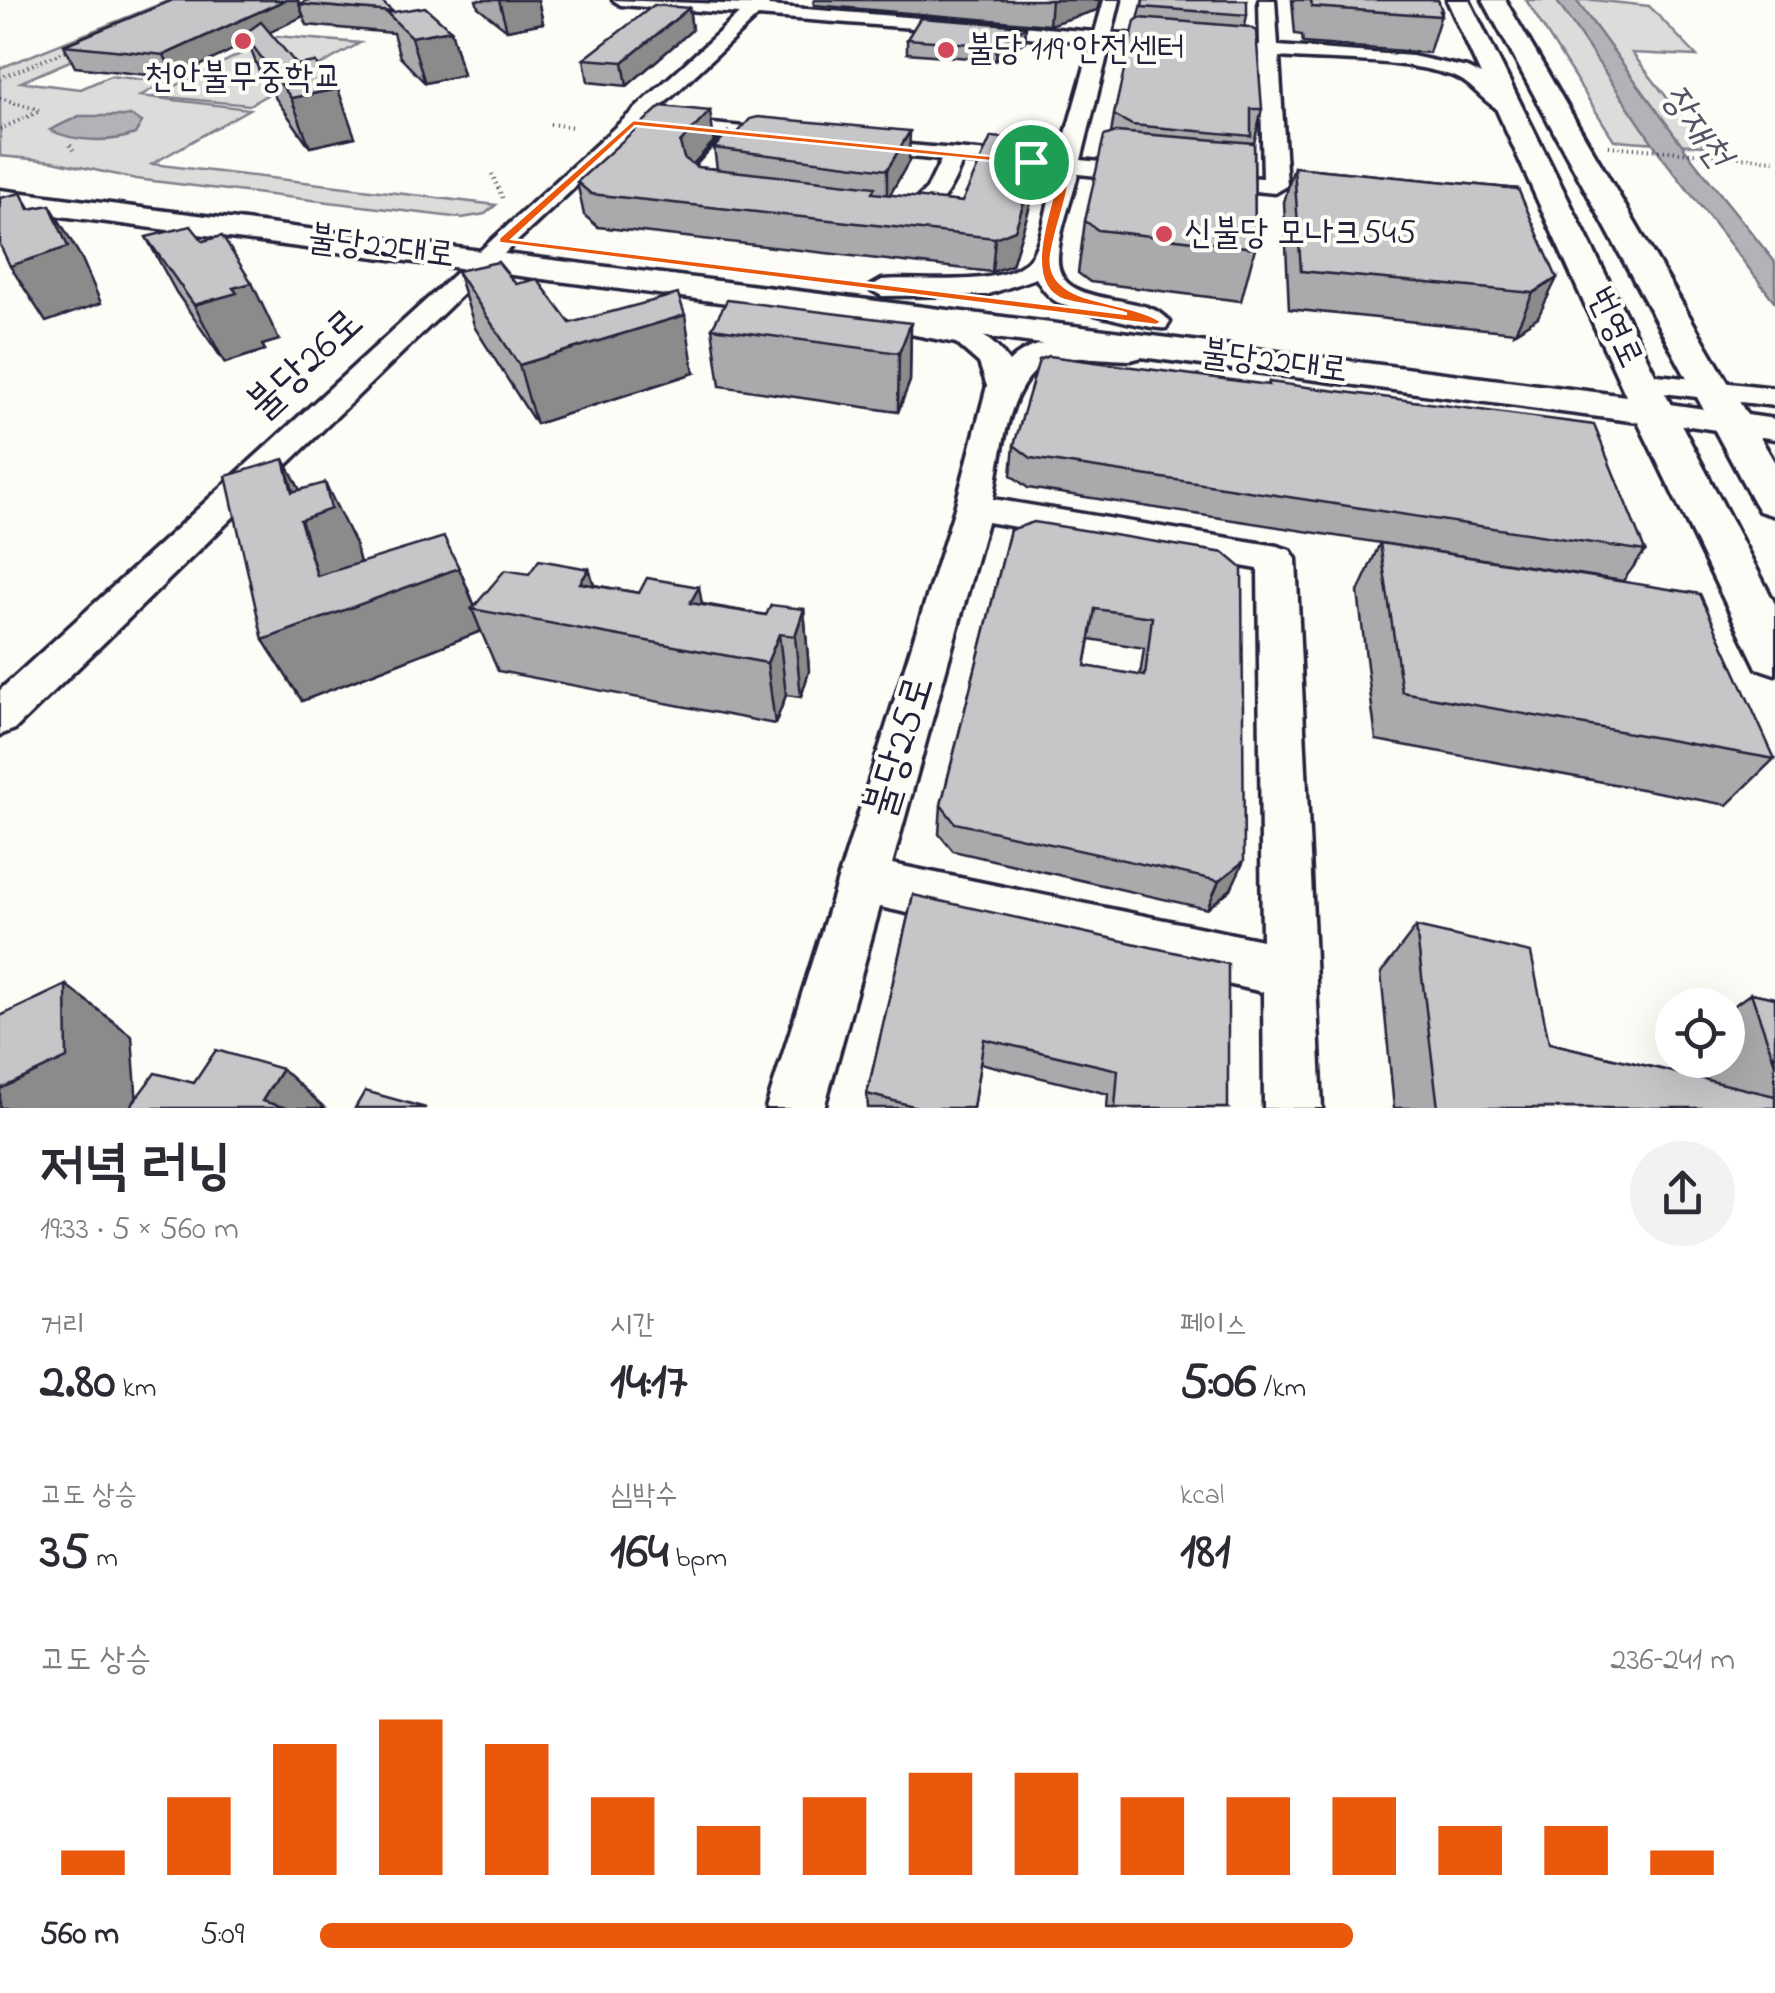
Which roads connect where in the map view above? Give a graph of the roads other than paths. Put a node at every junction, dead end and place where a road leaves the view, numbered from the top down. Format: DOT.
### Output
graph roads {
  1 [pos="621,0"];
  2 [pos="1112,0"];
  3 [pos="1267,0"];
  4 [pos="1458,0"];
  5 [pos="1494,0"];
  6 [pos="759,5"];
  7 [pos="1476,35"];
  8 [pos="1101,38"];
  9 [pos="1270,52"];
  10 [pos="1412,62"];
  11 [pos="1511,108"];
  12 [pos="633,123"];
  13 [pos="738,133"];
  14 [pos="954,155"];
  15 [pos="1067,166"];
  16 [pos="0,178"];
  17 [pos="748,196"];
  18 [pos="0,200"];
  19 [pos="863,209"];
  20 [pos="493,251"];
  21 [pos="1044,260"];
  22 [pos="879,300"];
  23 [pos="1155,335"];
  24 [pos="1004,386"];
  25 [pos="1647,397"];
  26 [pos="1775,397"];
  27 [pos="1721,406"];
  28 [pos="1775,428"];
  29 [pos="1775,501"];
  30 [pos="974,508"];
  31 [pos="1775,654"];
  32 [pos="0,717"];
  33 [pos="860,880"];
  34 [pos="1290,972"];
  35 [pos="795,1108"];
  36 [pos="1293,1108"];
  1 -- 6 [label="street"];
  2 -- 8 [label="street"];
  3 -- 9 [label="street"];
  4 -- 7 [label="main road, 번영로"];
  5 -- 27 [label="main road, 번영로"];
  6 -- 8 [label="street"];
  6 -- 12 [label="street, 불당26로"];
  7 -- 10 [label="street"];
  7 -- 11 [label="main road, 번영로"];
  8 -- 9 [label="street"];
  8 -- 15 [label="street"];
  9 -- 10 [label="street"];
  9 -- 15 [label="street"];
  10 -- 11 [label="street"];
  11 -- 25 [label="main road, 번영로"];
  12 -- 13 [label="street"];
  12 -- 20 [label="street, 불당26로"];
  13 -- 14 [label="street"];
  13 -- 17 [label="street"];
  14 -- 15 [label="street"];
  14 -- 19 [label="street"];
  15 -- 21 [label="street"];
  16 -- 20 [label="main road, 불당22대로"];
  18 -- 20 [label="main road, 불당22대로"];
  20 -- 22 [label="main road, 불당22대로"];
  20 -- 32 [label="street, 불당26로"];
  21 -- 22 [label="street"];
  21 -- 23 [label="street"];
  22 -- 23 [label="main road, 불당22대로"];
  22 -- 24 [label="street"];
  23 -- 24 [label="street"];
  23 -- 25 [label="main road, 불당22대로"];
  24 -- 30 [label="street, 불당25로"];
  25 -- 27 [label="street"];
  25 -- 31 [label="main road, 번영로"];
  26 -- 27 [label="street"];
  27 -- 28 [label="street"];
  27 -- 29 [label="main road, 번영로"];
  30 -- 33 [label="street, 불당25로"];
  30 -- 34 [label="street"];
  33 -- 34 [label="street"];
  33 -- 35 [label="street, 불당25로"];
  34 -- 36 [label="street"];
}
